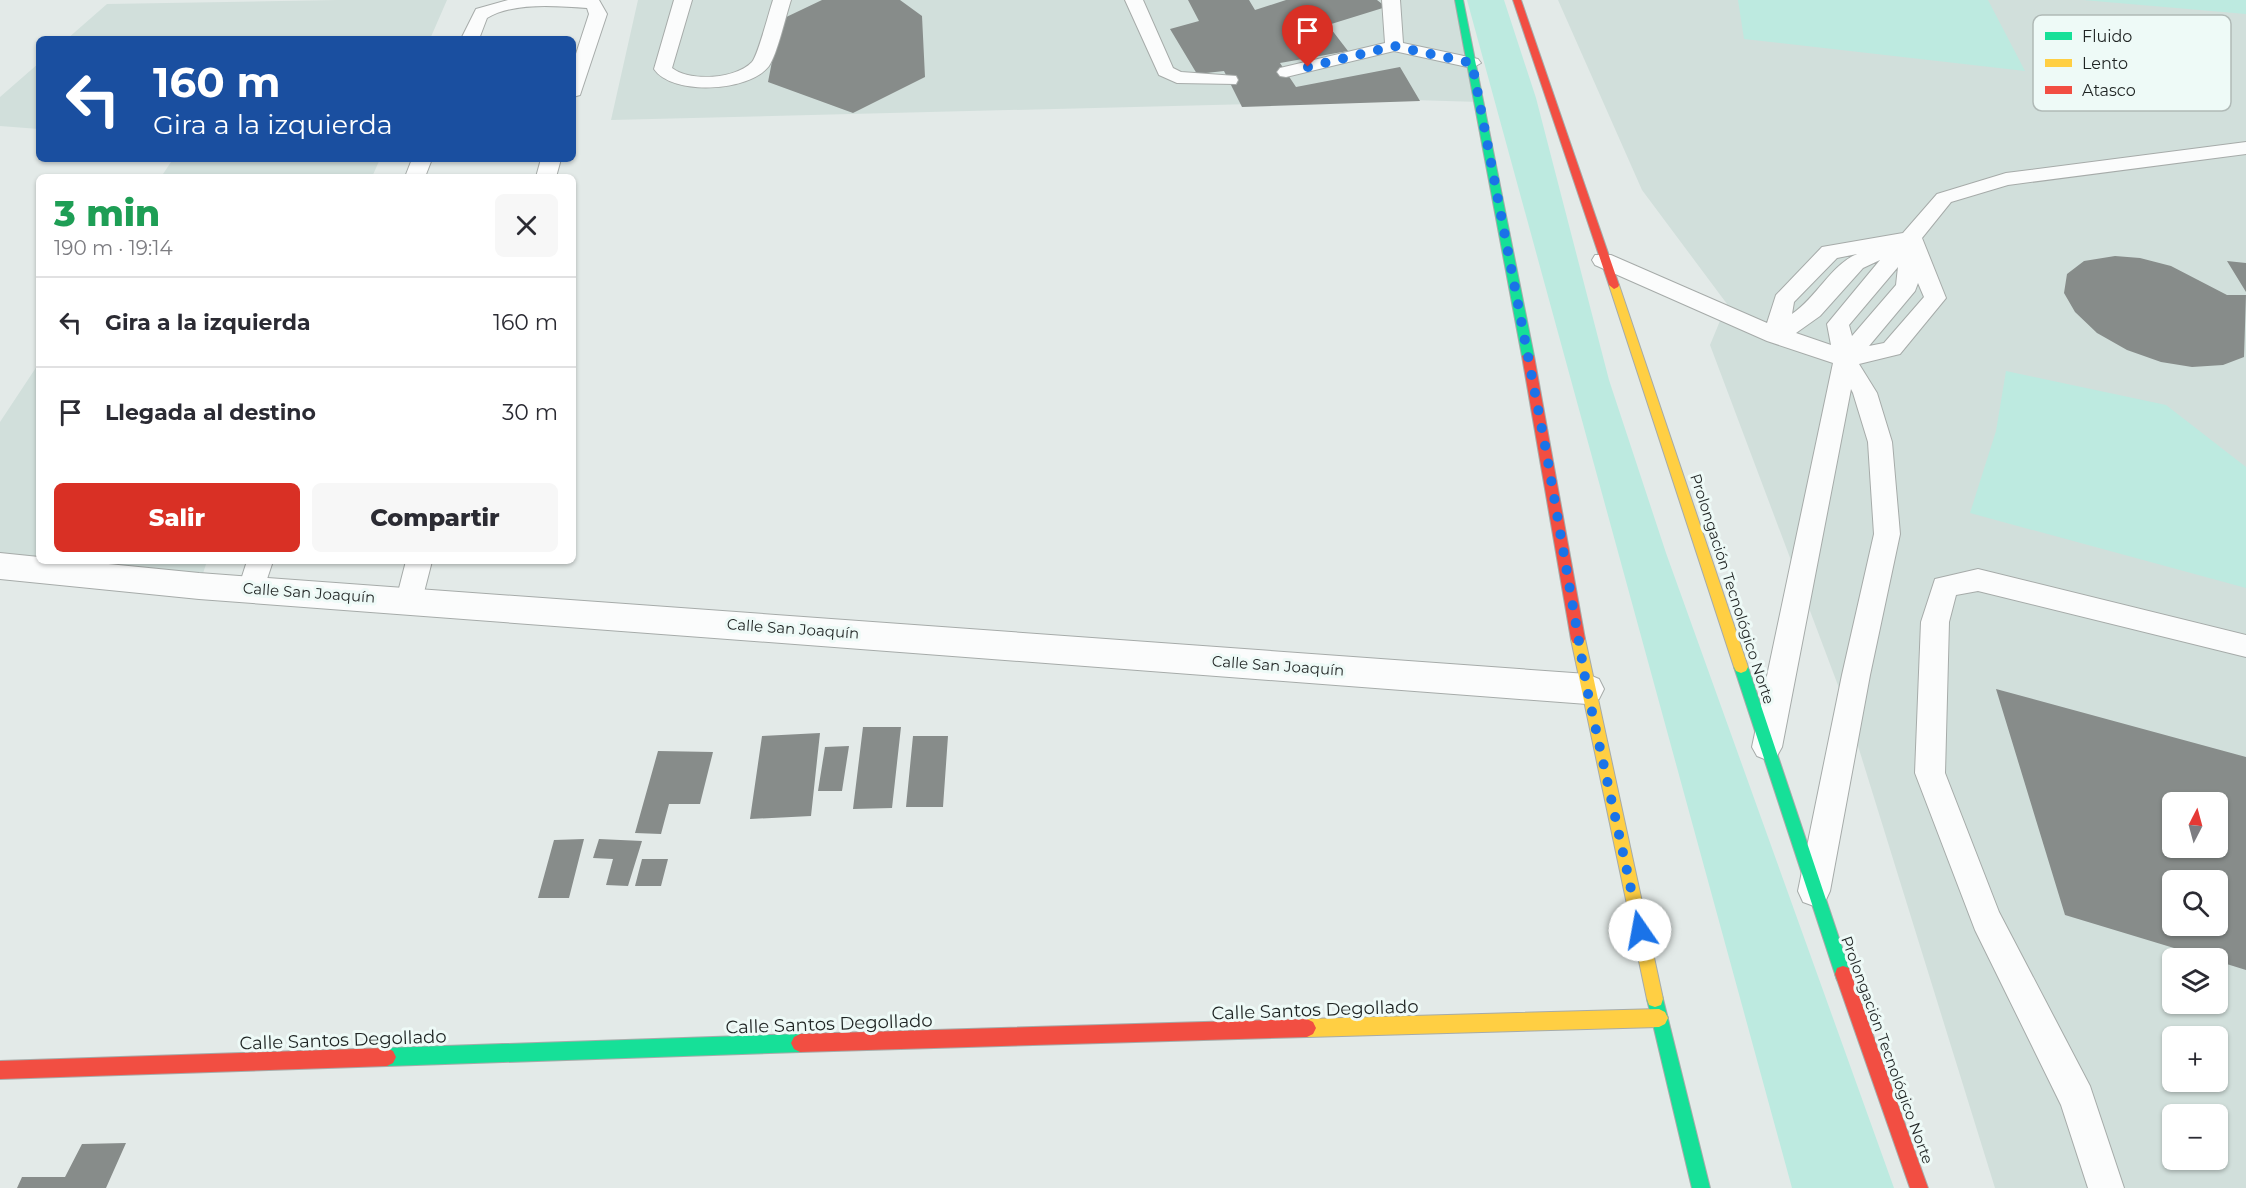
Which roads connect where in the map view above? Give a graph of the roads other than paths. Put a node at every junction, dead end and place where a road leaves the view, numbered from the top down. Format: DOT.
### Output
graph roads {
  1 [pos="683,0"];
  2 [pos="782,0"];
  3 [pos="1134,0"];
  4 [pos="1391,0"];
  5 [pos="1459,0"];
  6 [pos="1517,0"];
  7 [pos="471,36"];
  8 [pos="1394,46"];
  9 [pos="1472,63"];
  10 [pos="1286,72"];
  11 [pos="1229,80"];
  12 [pos="576,82"];
  13 [pos="2246,148"];
  14 [pos="1911,238"];
  15 [pos="1604,260"];
  16 [pos="1775,336"];
  17 [pos="1845,359"];
  18 [pos="418,564"];
  19 [pos="0,566"];
  20 [pos="255,575"];
  21 [pos="410,600"];
  22 [pos="2246,646"];
  23 [pos="1587,689"];
  24 [pos="1767,747"];
  25 [pos="1814,894"];
  26 [pos="1659,1018"];
  27 [pos="0,1070"];
  28 [pos="1701,1188"];
  29 [pos="1919,1188"];
  30 [pos="2106,1188"];
  1 -- 2 [label="lane"];
  3 -- 11 [label="lane"];
  4 -- 8 [label="lane"];
  5 -- 9 [label="main road"];
  6 -- 15 [label="main road, Prolongación Tecnológico Norte"];
  7 -- 12 [label="lane"];
  8 -- 9 [label="lane"];
  8 -- 10 [label="lane"];
  9 -- 23 [label="main road"];
  13 -- 14 [label="lane"];
  14 -- 16 [label="lane"];
  14 -- 17 [label="lane"];
  14 -- 17 [label="lane"];
  15 -- 16 [label="lane"];
  15 -- 24 [label="main road, Prolongación Tecnológico Norte"];
  16 -- 17 [label="lane"];
  17 -- 24 [label="lane"];
  17 -- 25 [label="lane"];
  18 -- 21 [label="lane"];
  19 -- 20 [label="street, Calle San Joaquín"];
  20 -- 21 [label="street, Calle San Joaquín"];
  21 -- 23 [label="street, Calle San Joaquín"];
  22 -- 30 [label="lane"];
  23 -- 26 [label="main road"];
  24 -- 25 [label="main road, Prolongación Tecnológico Norte"];
  25 -- 29 [label="main road, Prolongación Tecnológico Norte"];
  26 -- 27 [label="main road, Calle Santos Degollado"];
  26 -- 28 [label="main road"];
}
